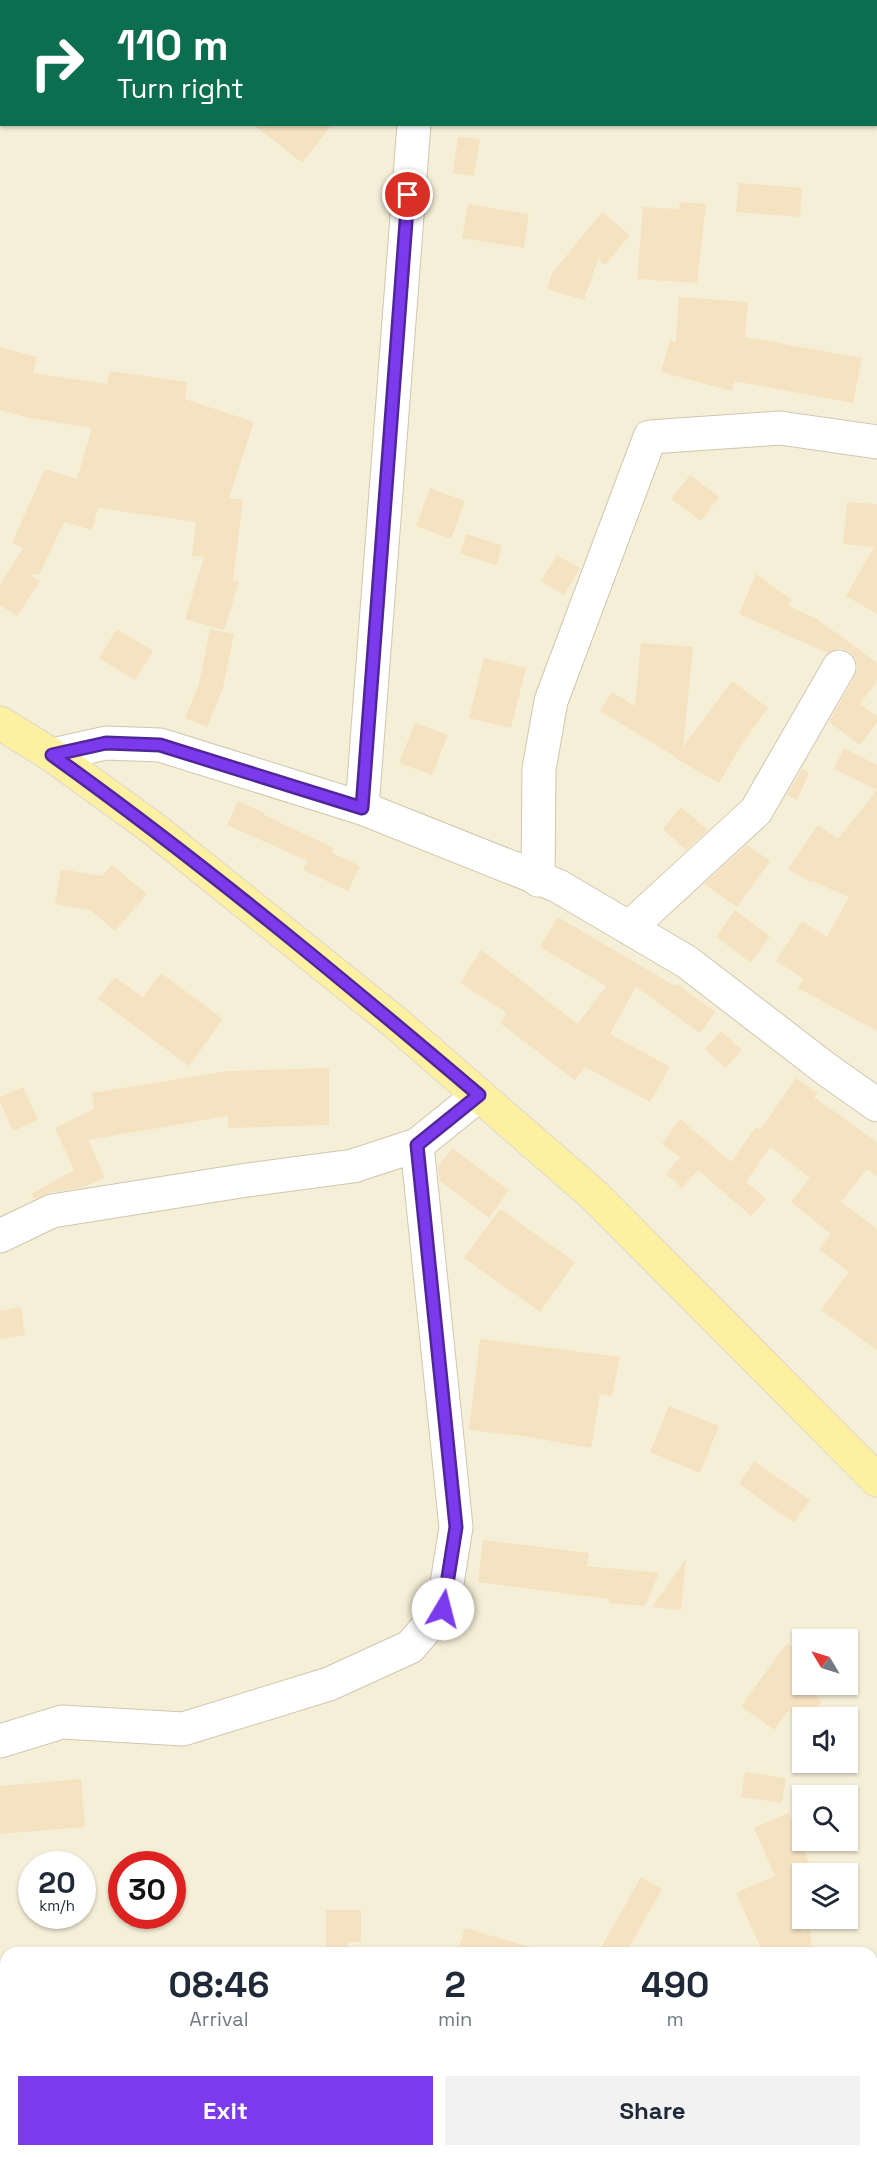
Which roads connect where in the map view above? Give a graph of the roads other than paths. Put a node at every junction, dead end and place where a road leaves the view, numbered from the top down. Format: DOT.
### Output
graph roads {
  1 [pos="414,126"];
  2 [pos="877,442"];
  3 [pos="839,667"];
  4 [pos="0,723"];
  5 [pos="52,755"];
  6 [pos="362,808"];
  7 [pos="538,880"];
  8 [pos="629,928"];
  9 [pos="479,1095"];
  10 [pos="877,1105"];
  11 [pos="417,1145"];
  12 [pos="0,1236"];
  13 [pos="877,1480"];
  14 [pos="0,1741"];
  1 -- 6 [label="street"];
  2 -- 7 [label="street"];
  3 -- 8 [label="street"];
  4 -- 5 [label="main road"];
  5 -- 6 [label="street"];
  5 -- 9 [label="main road"];
  6 -- 7 [label="street"];
  7 -- 8 [label="street"];
  8 -- 10 [label="street"];
  9 -- 11 [label="street"];
  9 -- 13 [label="main road"];
  11 -- 12 [label="street"];
  11 -- 14 [label="street"];
}
